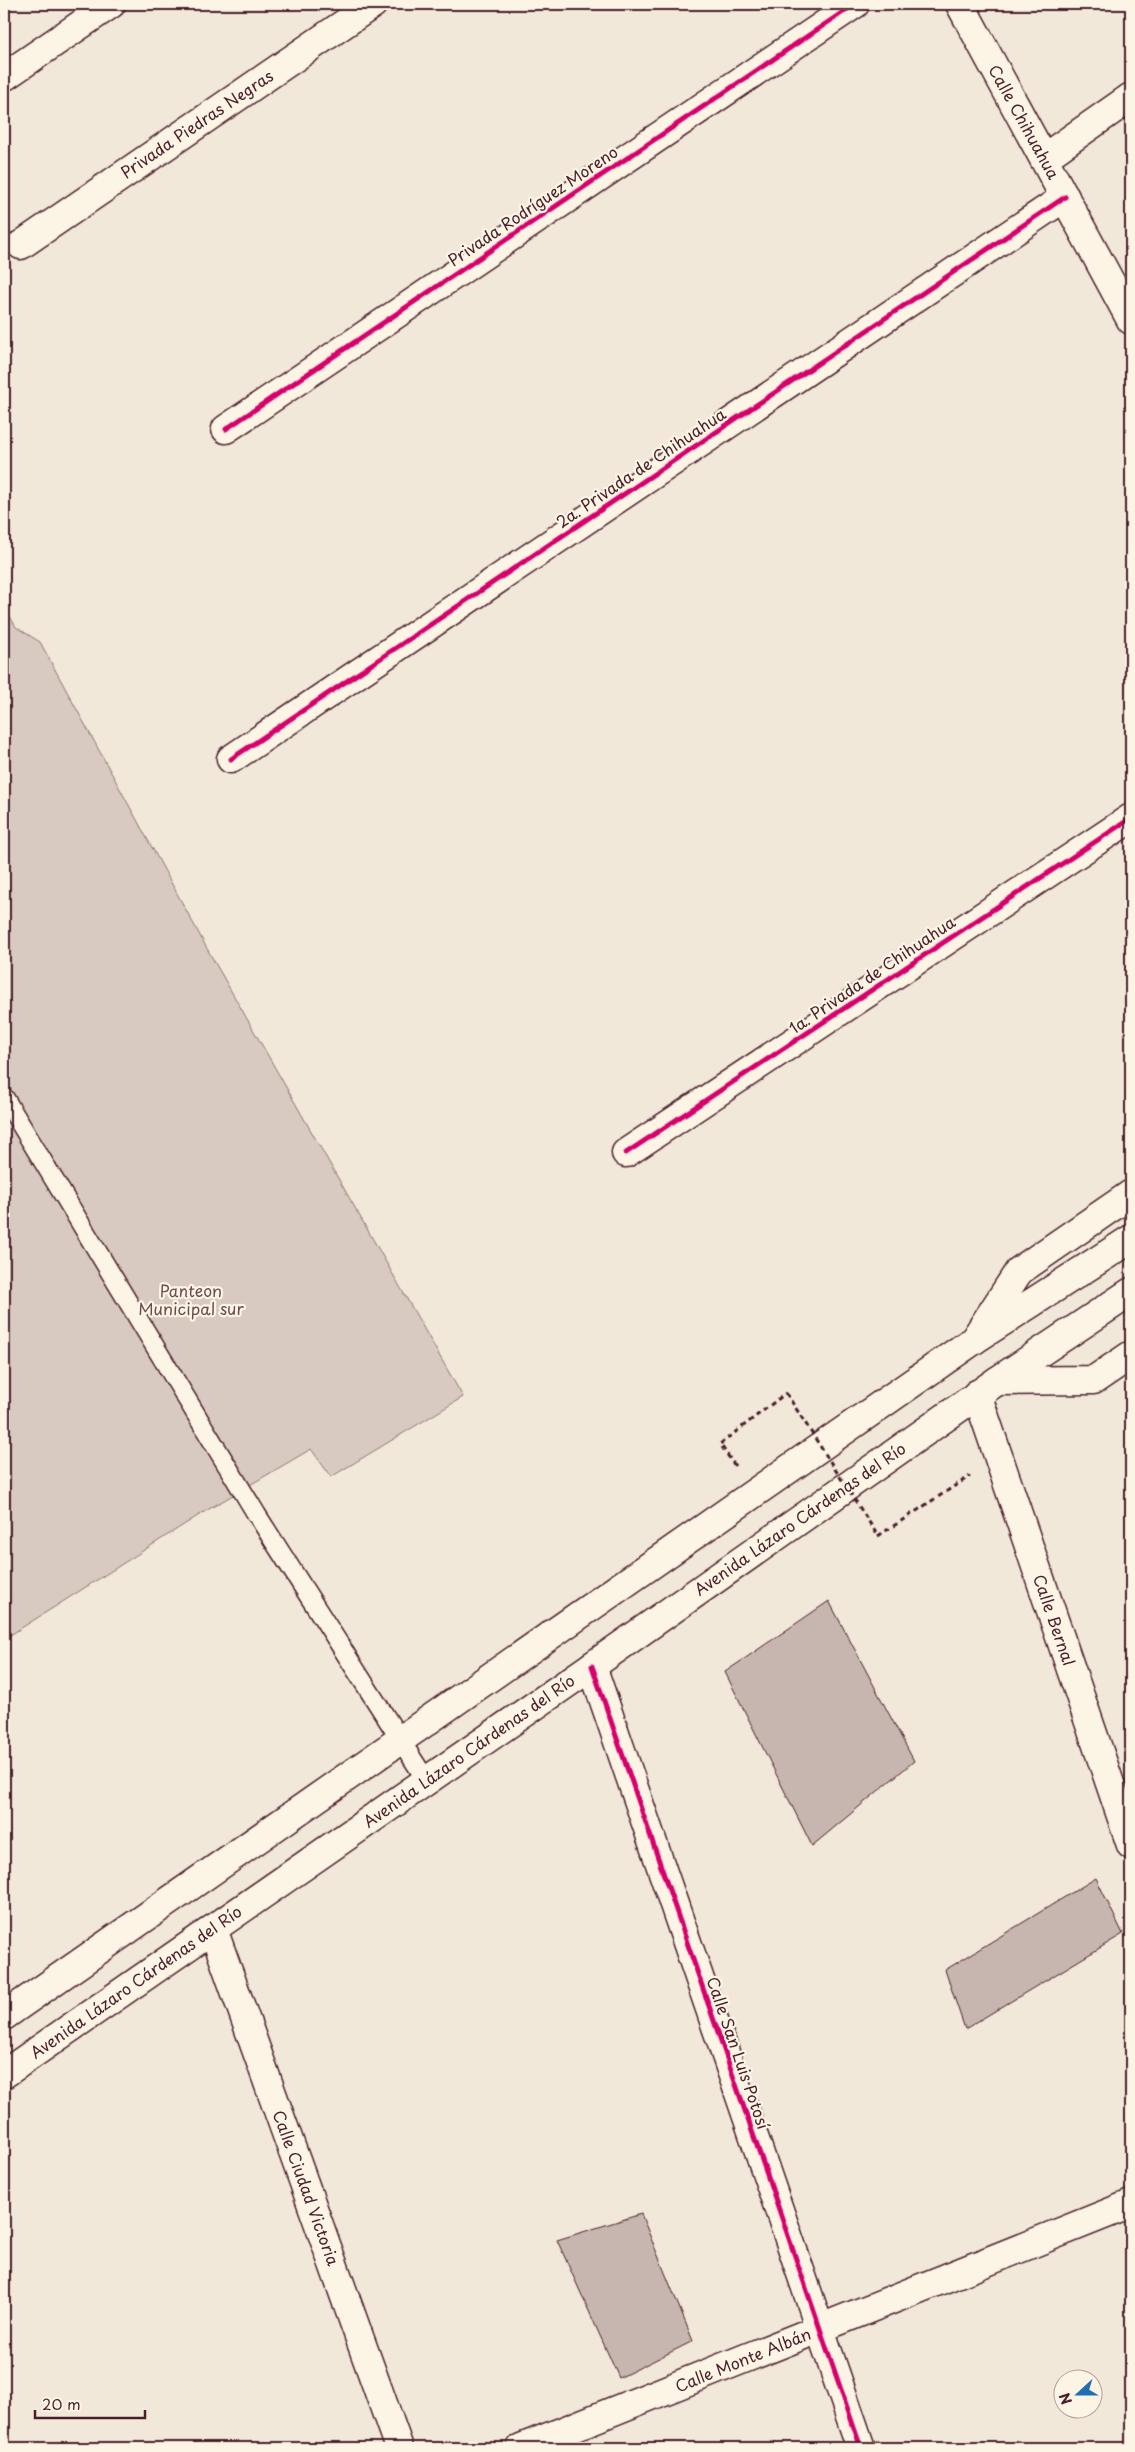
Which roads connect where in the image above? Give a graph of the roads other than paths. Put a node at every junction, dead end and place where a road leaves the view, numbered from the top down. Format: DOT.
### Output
graph roads {
  1 [pos="111,4"];
  2 [pos="373,4"];
  3 [pos="855,4"];
  4 [pos="960,4"];
  5 [pos="4,77"];
  6 [pos="1131,98"];
  7 [pos="1044,158"];
  8 [pos="1065,197"];
  9 [pos="21,245"];
  10 [pos="1131,320"];
  11 [pos="226,430"];
  12 [pos="231,759"];
  13 [pos="1131,818"];
  14 [pos="4,1097"];
  15 [pos="626,1153"];
  16 [pos="1131,1194"];
  17 [pos="1131,1239"];
  18 [pos="1131,1292"];
  19 [pos="974,1340"];
  20 [pos="1131,1355"];
  21 [pos="987,1388"];
  22 [pos="592,1666"];
  23 [pos="400,1740"];
  24 [pos="426,1780"];
  25 [pos="1131,1845"];
  26 [pos="213,1929"];
  27 [pos="4,2016"];
  28 [pos="4,2074"];
  29 [pos="1131,2204"];
  30 [pos="820,2328"];
  31 [pos="399,2448"];
  32 [pos="521,2448"];
  33 [pos="861,2448"];
  1 -- 5 [label="street"];
  2 -- 9 [label="street, Privada Piedras Negras"];
  3 -- 11 [label="street, Privada Rodríguez Moreno"];
  4 -- 7 [label="street, Calle Chihuahua"];
  6 -- 7 [label="street"];
  7 -- 8 [label="street, Calle Chihuahua"];
  8 -- 10 [label="street, Calle Chihuahua"];
  8 -- 12 [label="street, 2a. Privada de Chihuahua"];
  13 -- 15 [label="street, 1a. Privada de Chihuahua"];
  14 -- 23 [label="lane"];
  16 -- 19 [label="street"];
  17 -- 19 [label="street"];
  18 -- 21 [label="street, Avenida Lázaro Cárdenas del Río"];
  19 -- 23 [label="street"];
  20 -- 21 [label="street"];
  21 -- 22 [label="street, Avenida Lázaro Cárdenas del Río"];
  21 -- 25 [label="street, Calle Bernal"];
  22 -- 24 [label="street, Avenida Lázaro Cárdenas del Río"];
  22 -- 30 [label="street, Calle San Luis Potosí"];
  23 -- 24 [label="lane"];
  23 -- 27 [label="street"];
  24 -- 26 [label="street, Avenida Lázaro Cárdenas del Río"];
  26 -- 28 [label="street, Avenida Lázaro Cárdenas del Río"];
  26 -- 31 [label="street, Calle Ciudad Victoria"];
  29 -- 30 [label="street, Calle Monte Albán"];
  30 -- 32 [label="street, Calle Monte Albán"];
  30 -- 33 [label="street, Calle San Luis Potosí"];
}
